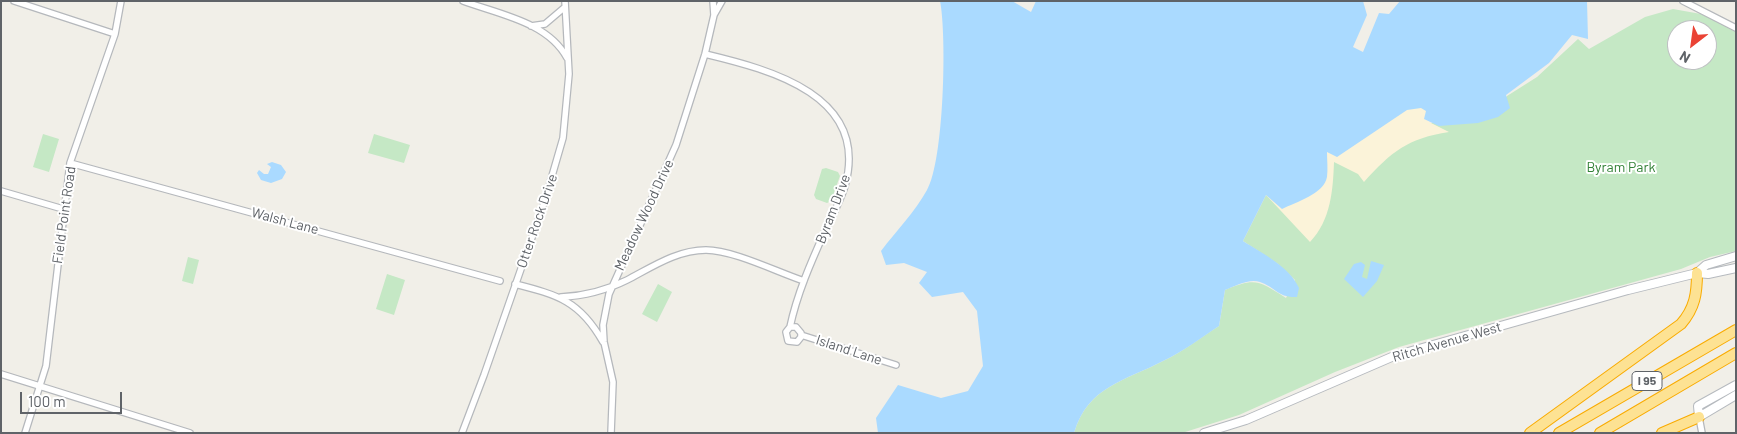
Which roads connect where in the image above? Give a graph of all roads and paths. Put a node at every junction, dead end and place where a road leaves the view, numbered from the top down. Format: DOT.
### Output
graph roads {
  1 [pos="14,1"];
  2 [pos="130,1"];
  3 [pos="713,1"];
  4 [pos="722,1"];
  5 [pos="1683,1"];
  6 [pos="465,2"];
  7 [pos="121,3"];
  8 [pos="565,4"];
  9 [pos="714,15"];
  10 [pos="531,26"];
  11 [pos="1736,28"];
  12 [pos="115,34"];
  13 [pos="705,54"];
  14 [pos="568,59"];
  15 [pos="70,163"];
  16 [pos="1,191"];
  17 [pos="63,209"];
  18 [pos="1736,256"];
  19 [pos="1736,268"];
  20 [pos="1697,273"];
  21 [pos="500,281"];
  22 [pos="804,281"];
  23 [pos="515,284"];
  24 [pos="611,286"];
  25 [pos="561,297"];
  26 [pos="790,327"];
  27 [pos="1736,330"];
  28 [pos="801,335"];
  29 [pos="604,342"];
  30 [pos="1736,353"];
  31 [pos="896,365"];
  32 [pos="1,374"];
  33 [pos="1736,385"];
  34 [pos="40,387"];
  35 [pos="1736,395"];
  36 [pos="1699,417"];
  37 [pos="25,433"];
  38 [pos="190,433"];
  39 [pos="462,433"];
  40 [pos="611,433"];
  41 [pos="1204,433"];
  42 [pos="1530,433"];
  43 [pos="1559,433"];
  44 [pos="1600,433"];
  45 [pos="1662,433"];
  46 [pos="1702,433"];
  1 -- 12 [label="street"];
  2 -- 7 [label="street"];
  3 -- 9 [label="street, Meadow Wood Drive"];
  4 -- 9 [label="street"];
  5 -- 11 [label="street"];
  6 -- 10 [label="street"];
  7 -- 12 [label="street, Field Point Road"];
  8 -- 10 [label="street"];
  8 -- 14 [label="street, Otter Rock Drive"];
  9 -- 13 [label="street, Meadow Wood Drive"];
  10 -- 14 [label="street"];
  12 -- 15 [label="street, Field Point Road"];
  13 -- 22 [label="street, Byram Drive"];
  13 -- 24 [label="street, Meadow Wood Drive"];
  14 -- 23 [label="street, Otter Rock Drive"];
  15 -- 17 [label="street, Field Point Road"];
  15 -- 21 [label="street, Walsh Lane"];
  16 -- 17 [label="street"];
  17 -- 34 [label="street, Field Point Road"];
  18 -- 20 [label="main road, Ritch Avenue West"];
  19 -- 20 [label="main road, Ritch Avenue West"];
  20 -- 41 [label="main road, Ritch Avenue West"];
  20 -- 42 [label="highway"];
  22 -- 24 [label="street"];
  22 -- 26 [label="street, Byram Drive"];
  23 -- 25 [label="street"];
  23 -- 39 [label="street, Otter Rock Drive"];
  24 -- 25 [label="street"];
  24 -- 29 [label="street, Meadow Wood Drive"];
  25 -- 29 [label="street"];
  26 -- 28 [label="street"];
  26 -- 28 [label="street"];
  27 -- 43 [label="highway, I 95"];
  28 -- 31 [label="street, Island Lane"];
  29 -- 40 [label="street, Meadow Wood Drive"];
  30 -- 44 [label="highway, I 95"];
  32 -- 34 [label="street"];
  33 -- 36 [label="main road"];
  34 -- 37 [label="street, Field Point Road"];
  34 -- 38 [label="street"];
  35 -- 36 [label="main road"];
  36 -- 45 [label="highway"];
  36 -- 46 [label="street"];
}
